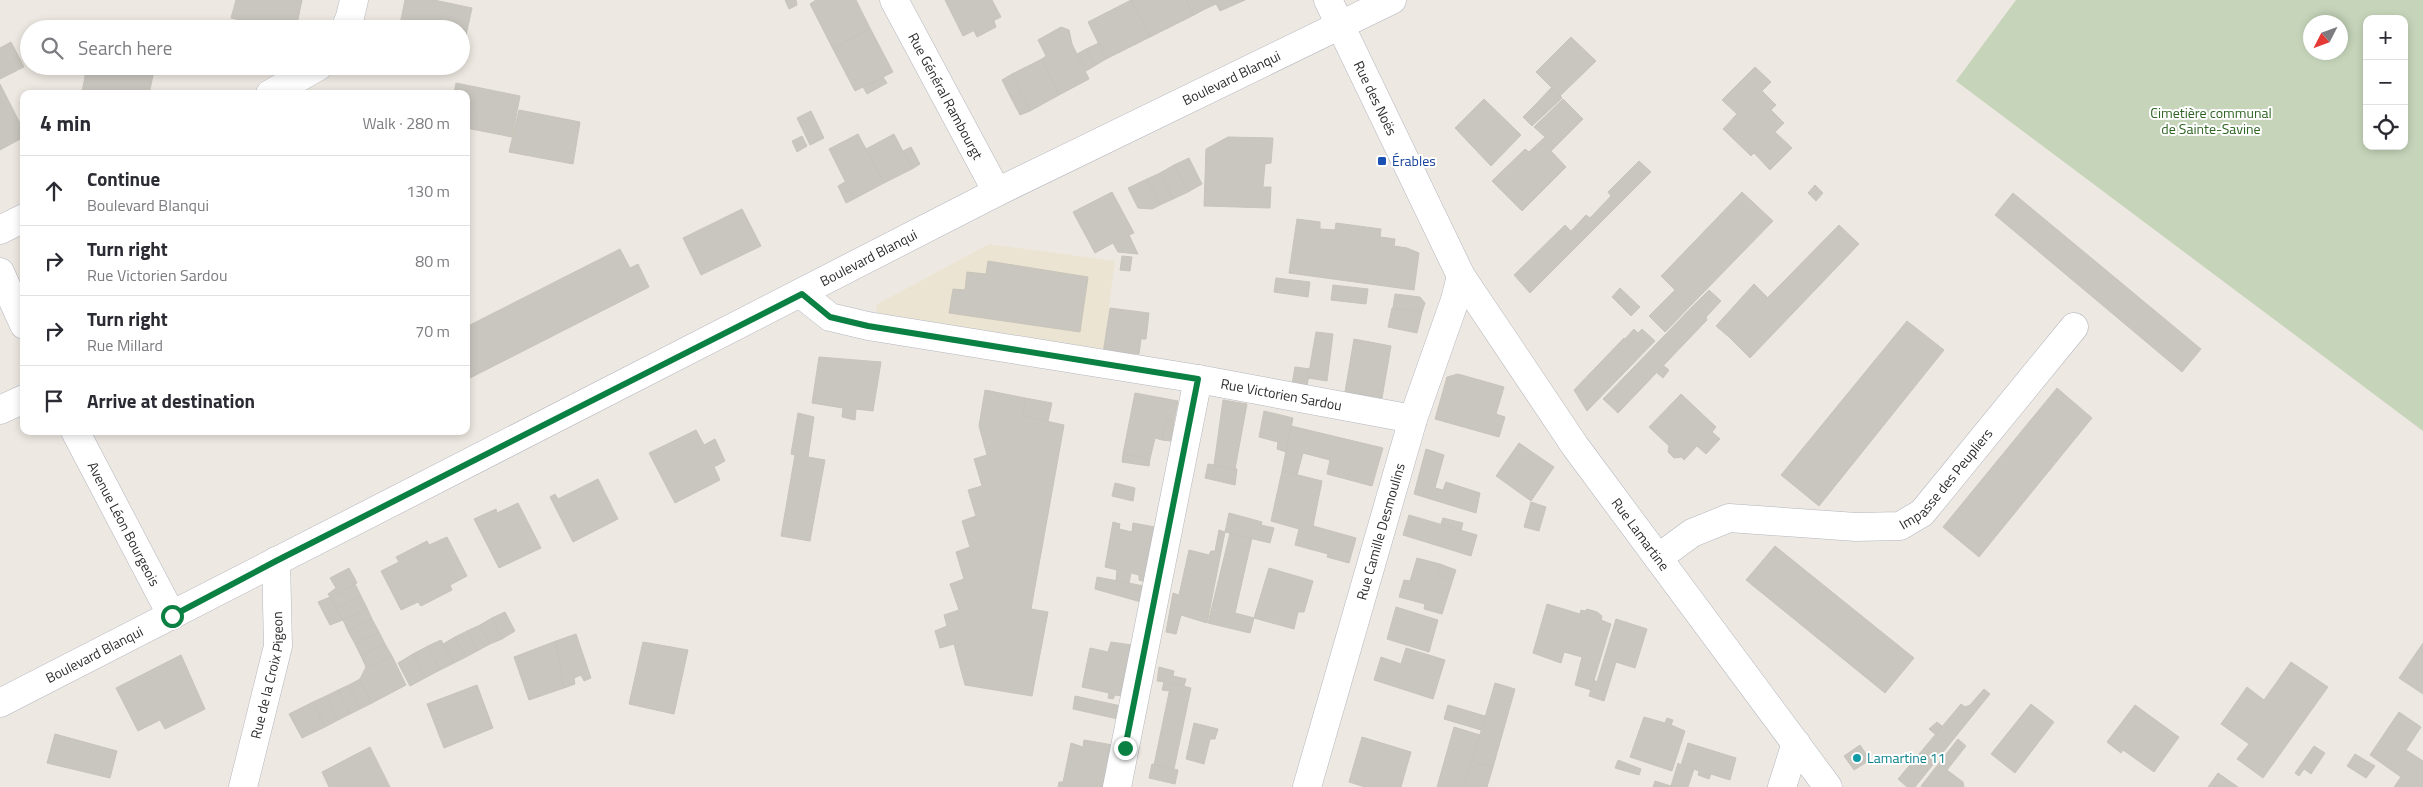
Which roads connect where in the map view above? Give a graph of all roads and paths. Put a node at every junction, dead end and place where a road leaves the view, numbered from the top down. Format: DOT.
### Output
graph roads {
  1 [pos="354,0"];
  2 [pos="894,0"];
  3 [pos="1328,0"];
  4 [pos="1392,0"];
  5 [pos="349,20"];
  6 [pos="1339,24"];
  7 [pos="303,75"];
  8 [pos="277,90"];
  9 [pos="997,192"];
  10 [pos="20,220"];
  11 [pos="0,230"];
  12 [pos="0,272"];
  13 [pos="1461,276"];
  14 [pos="802,294"];
  15 [pos="20,316"];
  16 [pos="2074,327"];
  17 [pos="1198,379"];
  18 [pos="20,401"];
  19 [pos="0,410"];
  20 [pos="1413,419"];
  21 [pos="77,435"];
  22 [pos="1658,558"];
  23 [pos="276,561"];
  24 [pos="172,616"];
  25 [pos="0,703"];
  26 [pos="1796,744"];
  27 [pos="243,787"];
  28 [pos="1117,787"];
  29 [pos="1307,787"];
  30 [pos="1782,787"];
  31 [pos="1828,787"];
  1 -- 5 [label="street"];
  2 -- 9 [label="street, Rue Général Rambourgt"];
  3 -- 6 [label="street, Rue des Noës"];
  4 -- 6 [label="street, Boulevard Blanqui"];
  6 -- 9 [label="street, Boulevard Blanqui"];
  6 -- 13 [label="street, Rue des Noës"];
  7 -- 8 [label="street"];
  9 -- 14 [label="street, Boulevard Blanqui"];
  10 -- 11 [label="street"];
  12 -- 15 [label="street"];
  13 -- 20 [label="street, Rue Camille Desmoulins"];
  13 -- 22 [label="street, Rue Lamartine"];
  14 -- 17 [label="street, Rue Victorien Sardou"];
  14 -- 23 [label="street, Boulevard Blanqui"];
  16 -- 22 [label="street, Impasse des Peupliers"];
  17 -- 20 [label="street, Rue Victorien Sardou"];
  17 -- 28 [label="street"];
  18 -- 19 [label="street"];
  20 -- 29 [label="street, Rue Camille Desmoulins"];
  21 -- 24 [label="street, Avenue Léon Bourgeois"];
  22 -- 26 [label="street, Rue Lamartine"];
  23 -- 24 [label="street, Boulevard Blanqui"];
  23 -- 27 [label="street, Rue de la Croix Pigeon"];
  24 -- 25 [label="street, Boulevard Blanqui"];
  26 -- 30 [label="street"];
  26 -- 31 [label="street, Rue Lamartine"];
}
